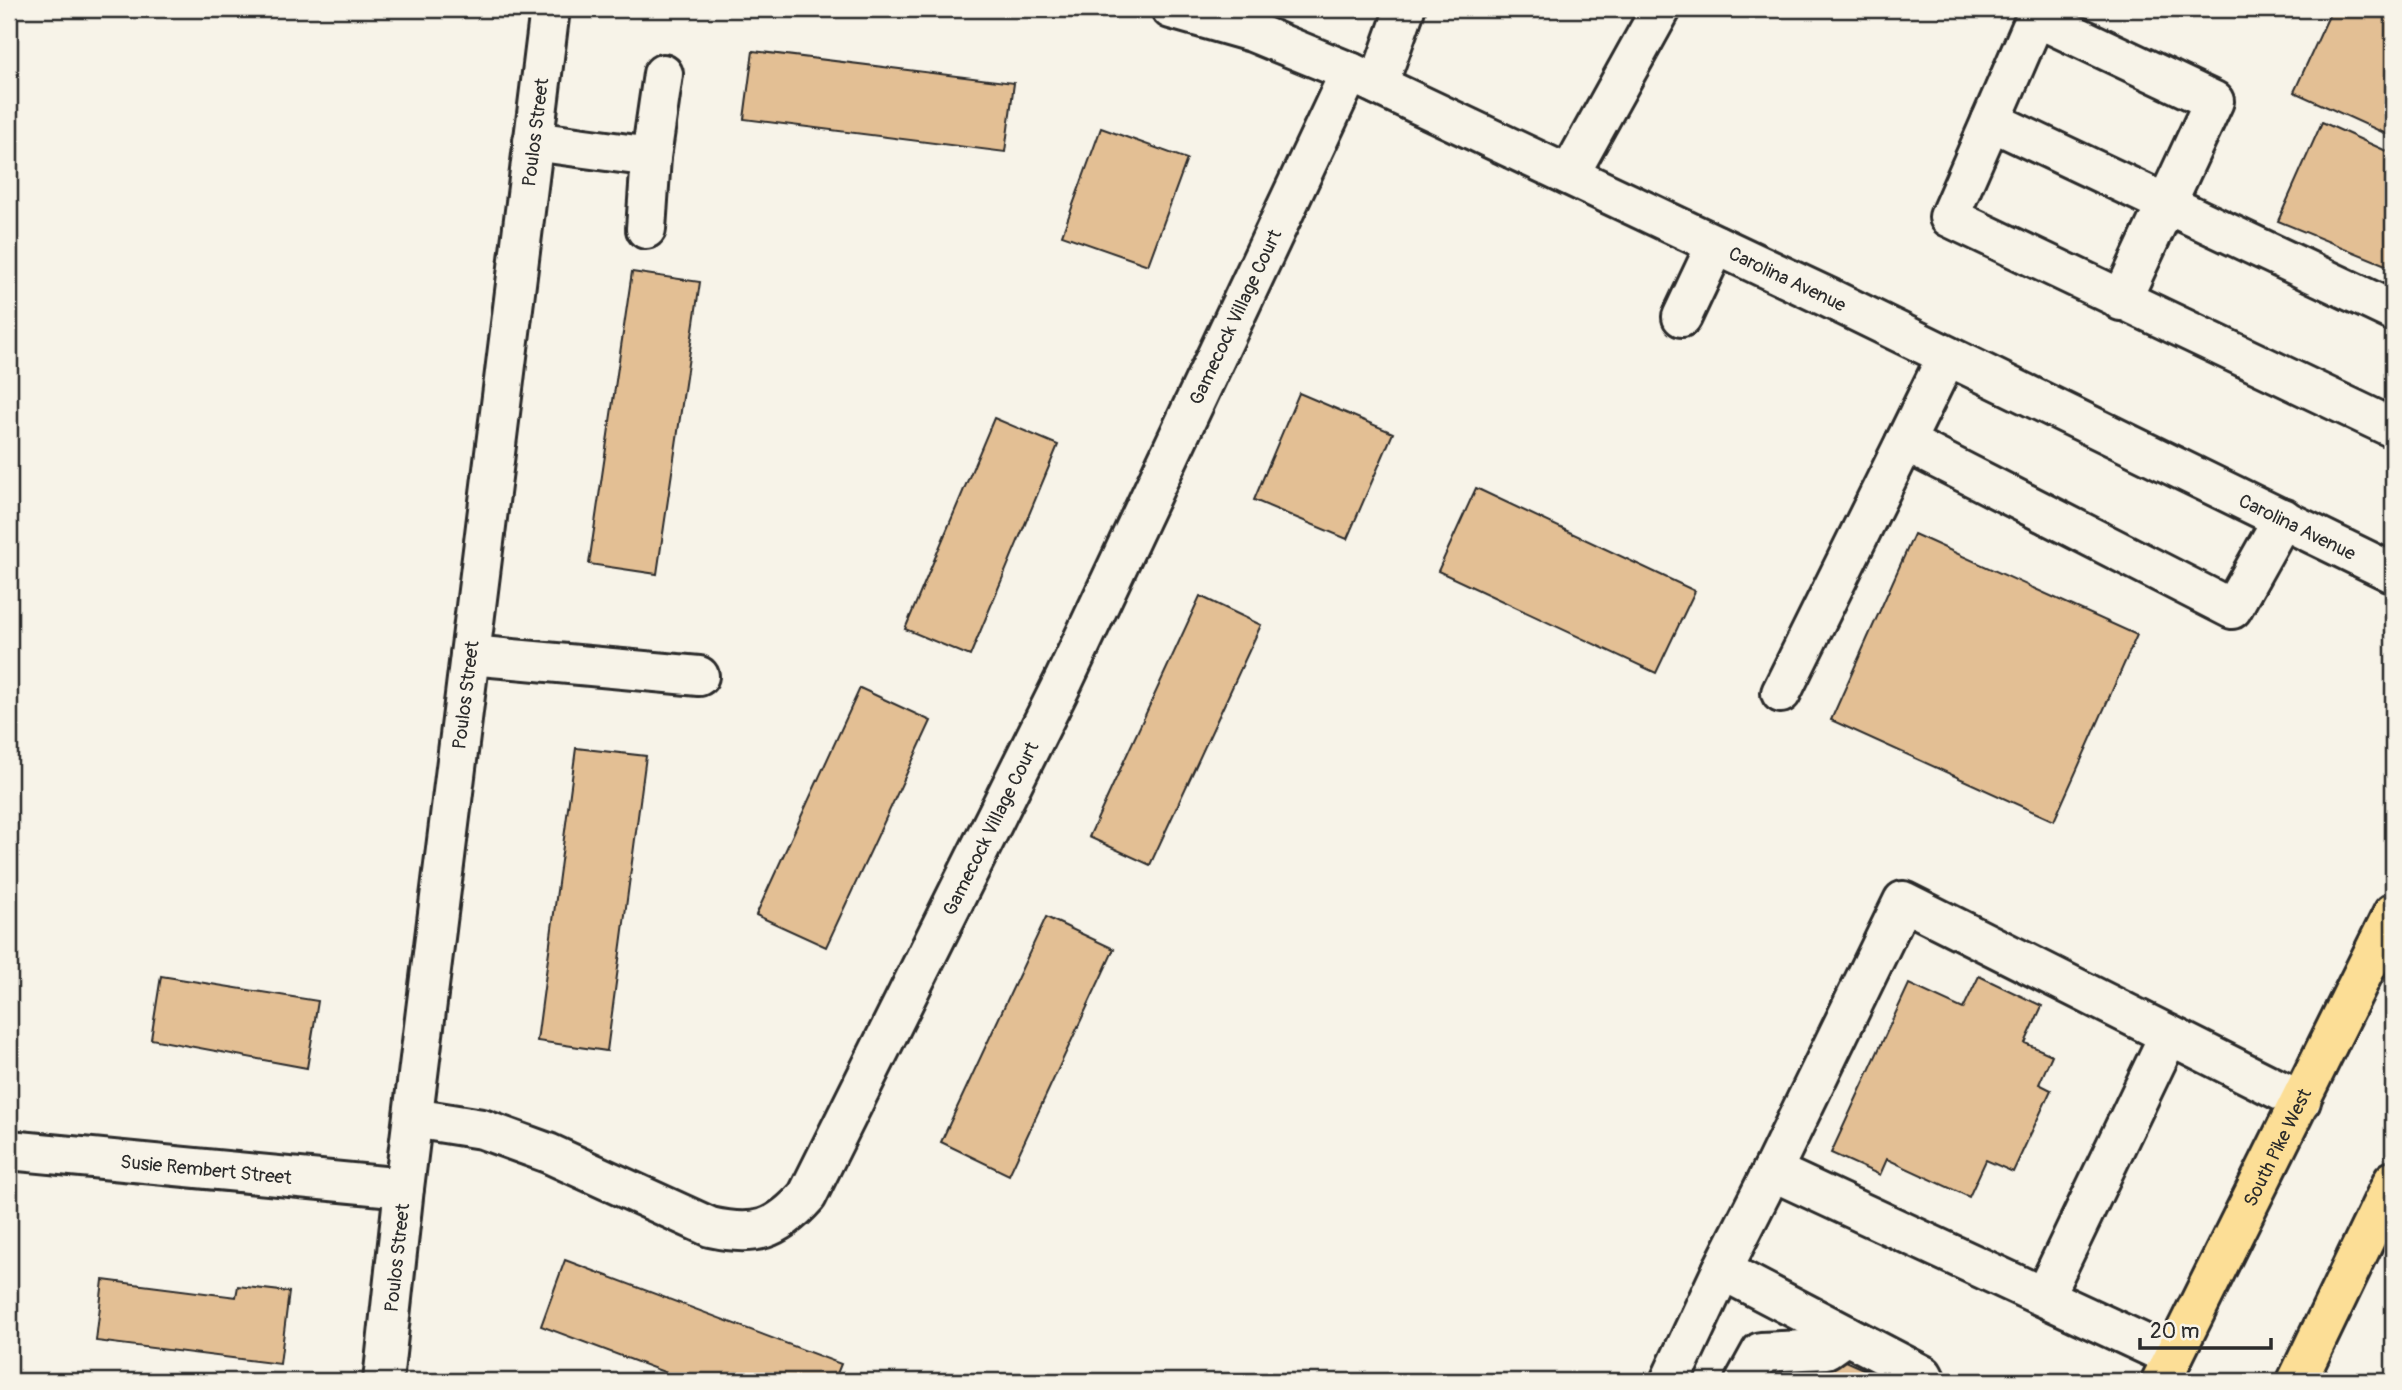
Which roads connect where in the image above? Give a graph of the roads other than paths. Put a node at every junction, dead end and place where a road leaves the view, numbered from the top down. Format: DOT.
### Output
graph roads {
  1 [pos="550,9"];
  2 [pos="1171,9"];
  3 [pos="1405,9"];
  4 [pos="1661,9"];
  5 [pos="663,74"];
  6 [pos="1364,78"];
  7 [pos="1991,121"];
  8 [pos="533,141"];
  9 [pos="651,157"];
  10 [pos="1569,176"];
  11 [pos="2165,204"];
  12 [pos="646,229"];
  13 [pos="1716,245"];
  14 [pos="2121,301"];
  15 [pos="2393,311"];
  16 [pos="1682,317"];
  17 [pos="1947,356"];
  18 [pos="2393,428"];
  19 [pos="1905,442"];
  20 [pos="2283,518"];
  21 [pos="2393,573"];
  22 [pos="470,655"];
  23 [pos="698,676"];
  24 [pos="1781,693"];
  25 [pos="2393,913"];
  26 [pos="2169,1035"];
  27 [pos="2301,1101"];
  28 [pos="413,1118"];
  29 [pos="9,1150"];
  30 [pos="1772,1171"];
  31 [pos="2393,1181"];
  32 [pos="404,1188"];
  33 [pos="1723,1270"];
  34 [pos="2044,1296"];
  35 [pos="1846,1335"];
  36 [pos="2167,1369"];
  37 [pos="383,1381"];
  38 [pos="1670,1381"];
  39 [pos="1745,1381"];
  40 [pos="1926,1381"];
  41 [pos="2297,1381"];
  1 -- 8 [label="street, Poulos Street"];
  2 -- 6 [label="street, Carolina Avenue"];
  3 -- 6 [label="street, Gamecock Village Court"];
  4 -- 10 [label="street"];
  5 -- 9 [label="street"];
  6 -- 10 [label="street, Carolina Avenue"];
  6 -- 28 [label="street, Gamecock Village Court"];
  7 -- 11 [label="street"];
  7 -- 11 [label="street"];
  7 -- 14 [label="street"];
  8 -- 9 [label="street"];
  8 -- 22 [label="street, Poulos Street"];
  9 -- 12 [label="street"];
  10 -- 13 [label="street, Carolina Avenue"];
  11 -- 14 [label="street"];
  11 -- 15 [label="street"];
  13 -- 16 [label="street"];
  13 -- 17 [label="street, Carolina Avenue"];
  14 -- 18 [label="street"];
  17 -- 19 [label="street"];
  17 -- 20 [label="street, Carolina Avenue"];
  19 -- 20 [label="street"];
  19 -- 24 [label="street"];
  20 -- 21 [label="street, Carolina Avenue"];
  22 -- 23 [label="street"];
  22 -- 28 [label="street, Poulos Street"];
  25 -- 27 [label="main road, South Pike West"];
  26 -- 27 [label="street"];
  26 -- 30 [label="street"];
  26 -- 34 [label="street"];
  27 -- 36 [label="main road, South Pike West"];
  28 -- 32 [label="street, Poulos Street"];
  29 -- 32 [label="street, Susie Rembert Street"];
  30 -- 33 [label="street"];
  30 -- 34 [label="street"];
  31 -- 41 [label="main road"];
  32 -- 37 [label="street, Poulos Street"];
  33 -- 35 [label="street"];
  33 -- 38 [label="street"];
  34 -- 36 [label="street"];
  35 -- 39 [label="street"];
  35 -- 40 [label="street"];
}
